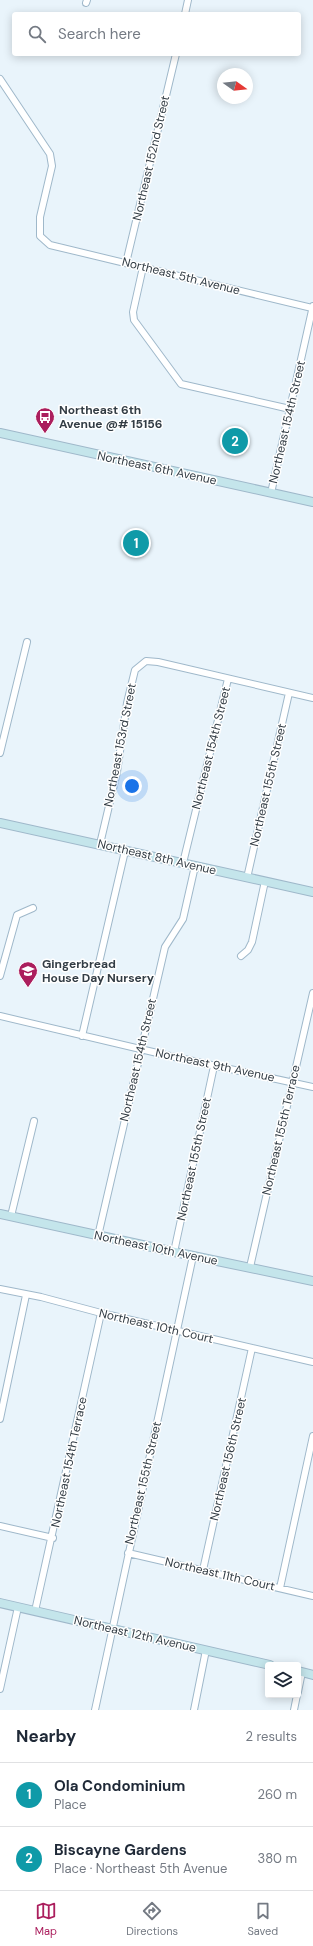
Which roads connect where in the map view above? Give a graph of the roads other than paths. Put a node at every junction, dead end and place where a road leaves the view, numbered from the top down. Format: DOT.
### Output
graph roads {
  1 [pos="188,0"];
  2 [pos="185,12"];
  3 [pos="176,56"];
  4 [pos="0,79"];
  5 [pos="126,263"];
  6 [pos="143,267"];
  7 [pos="313,306"];
  8 [pos="290,409"];
  9 [pos="0,433"];
  10 [pos="271,493"];
  11 [pos="313,502"];
  12 [pos="27,642"];
  13 [pos="228,679"];
  14 [pos="289,693"];
  15 [pos="313,698"];
  16 [pos="0,753"];
  17 [pos="0,823"];
  18 [pos="100,844"];
  19 [pos="125,851"];
  20 [pos="183,863"];
  21 [pos="195,866"];
  22 [pos="248,878"];
  23 [pos="265,882"];
  24 [pos="313,892"];
  25 [pos="33,908"];
  26 [pos="241,956"];
  27 [pos="0,976"];
  28 [pos="313,993"];
  29 [pos="0,1016"];
  30 [pos="82,1036"];
  31 [pos="141,1049"];
  32 [pos="214,1066"];
  33 [pos="292,1082"];
  34 [pos="313,1087"];
  35 [pos="34,1121"];
  36 [pos="0,1214"];
  37 [pos="11,1216"];
  38 [pos="98,1236"];
  39 [pos="174,1252"];
  40 [pos="193,1256"];
  41 [pos="250,1267"];
  42 [pos="313,1280"];
  43 [pos="0,1289"];
  44 [pos="26,1294"];
  45 [pos="101,1313"];
  46 [pos="177,1331"];
  47 [pos="252,1348"];
  48 [pos="313,1362"];
  49 [pos="0,1419"];
  50 [pos="313,1436"];
  51 [pos="0,1526"];
  52 [pos="53,1538"];
  53 [pos="128,1552"];
  54 [pos="203,1570"];
  55 [pos="280,1588"];
  56 [pos="313,1596"];
  57 [pos="0,1603"];
  58 [pos="18,1607"];
  59 [pos="35,1611"];
  60 [pos="112,1628"];
  61 [pos="206,1650"];
  62 [pos="265,1664"];
  63 [pos="301,1672"];
  64 [pos="313,1675"];
  65 [pos="0,1689"];
  66 [pos="296,1698"];
  67 [pos="94,1710"];
  68 [pos="194,1710"];
  69 [pos="294,1710"];
  1 -- 2 [label="street"];
  3 -- 5 [label="street, Northeast 152nd Street"];
  4 -- 5 [label="street, Northeast 5th Avenue"];
  5 -- 6 [label="street, Northeast 5th Avenue"];
  6 -- 7 [label="street, Northeast 5th Avenue"];
  6 -- 8 [label="street"];
  7 -- 8 [label="street, Northeast 154th Street"];
  8 -- 10 [label="street, Northeast 154th Street"];
  9 -- 10 [label="street, Northeast 6th Avenue"];
  10 -- 11 [label="street, Northeast 6th Avenue"];
  12 -- 16 [label="street"];
  13 -- 14 [label="street"];
  13 -- 18 [label="street, Northeast 153rd Street"];
  13 -- 20 [label="street, Northeast 154th Street"];
  14 -- 15 [label="street"];
  14 -- 22 [label="street, Northeast 155th Street"];
  17 -- 18 [label="street, Northeast 8th Avenue"];
  18 -- 19 [label="street, Northeast 8th Avenue"];
  19 -- 20 [label="street, Northeast 8th Avenue"];
  19 -- 30 [label="street"];
  20 -- 21 [label="street, Northeast 8th Avenue"];
  21 -- 22 [label="street, Northeast 8th Avenue"];
  21 -- 31 [label="street, Northeast 154th Street"];
  22 -- 23 [label="street, Northeast 8th Avenue"];
  23 -- 24 [label="street, Northeast 8th Avenue"];
  23 -- 26 [label="street"];
  25 -- 27 [label="street"];
  28 -- 33 [label="street, Northeast 155th Terrace"];
  29 -- 30 [label="street, Northeast 9th Avenue"];
  30 -- 31 [label="street, Northeast 9th Avenue"];
  31 -- 32 [label="street, Northeast 9th Avenue"];
  31 -- 38 [label="street, Northeast 154th Street"];
  32 -- 33 [label="street, Northeast 9th Avenue"];
  32 -- 39 [label="street, Northeast 155th Street"];
  33 -- 34 [label="street, Northeast 9th Avenue"];
  33 -- 41 [label="street, Northeast 155th Terrace"];
  35 -- 37 [label="street"];
  36 -- 37 [label="street, Northeast 10th Avenue"];
  37 -- 38 [label="street, Northeast 10th Avenue"];
  38 -- 39 [label="street, Northeast 10th Avenue"];
  39 -- 40 [label="street, Northeast 10th Avenue"];
  40 -- 41 [label="street, Northeast 10th Avenue"];
  40 -- 46 [label="street, Northeast 155th Street"];
  41 -- 42 [label="street, Northeast 10th Avenue"];
  43 -- 44 [label="street, Northeast 10th Court"];
  44 -- 45 [label="street, Northeast 10th Court"];
  44 -- 49 [label="street"];
  45 -- 46 [label="street, Northeast 10th Court"];
  45 -- 52 [label="street, Northeast 154th Terrace"];
  46 -- 47 [label="street, Northeast 10th Court"];
  46 -- 53 [label="street, Northeast 155th Street"];
  47 -- 48 [label="street, Northeast 10th Court"];
  47 -- 54 [label="street, Northeast 156th Street"];
  50 -- 55 [label="street"];
  51 -- 52 [label="street"];
  52 -- 59 [label="street, Northeast 154th Terrace"];
  53 -- 54 [label="street, Northeast 11th Court"];
  53 -- 60 [label="street, Northeast 155th Street"];
  54 -- 55 [label="street, Northeast 11th Court"];
  55 -- 56 [label="street, Northeast 11th Court"];
  57 -- 58 [label="street, Northeast 12th Avenue"];
  58 -- 59 [label="street, Northeast 12th Avenue"];
  58 -- 65 [label="street"];
  59 -- 60 [label="street, Northeast 12th Avenue"];
  60 -- 61 [label="street, Northeast 12th Avenue"];
  60 -- 67 [label="street, Northeast 155th Street"];
  61 -- 62 [label="street, Northeast 12th Avenue"];
  61 -- 68 [label="street"];
  63 -- 64 [label="street"];
  66 -- 69 [label="street"];
}
